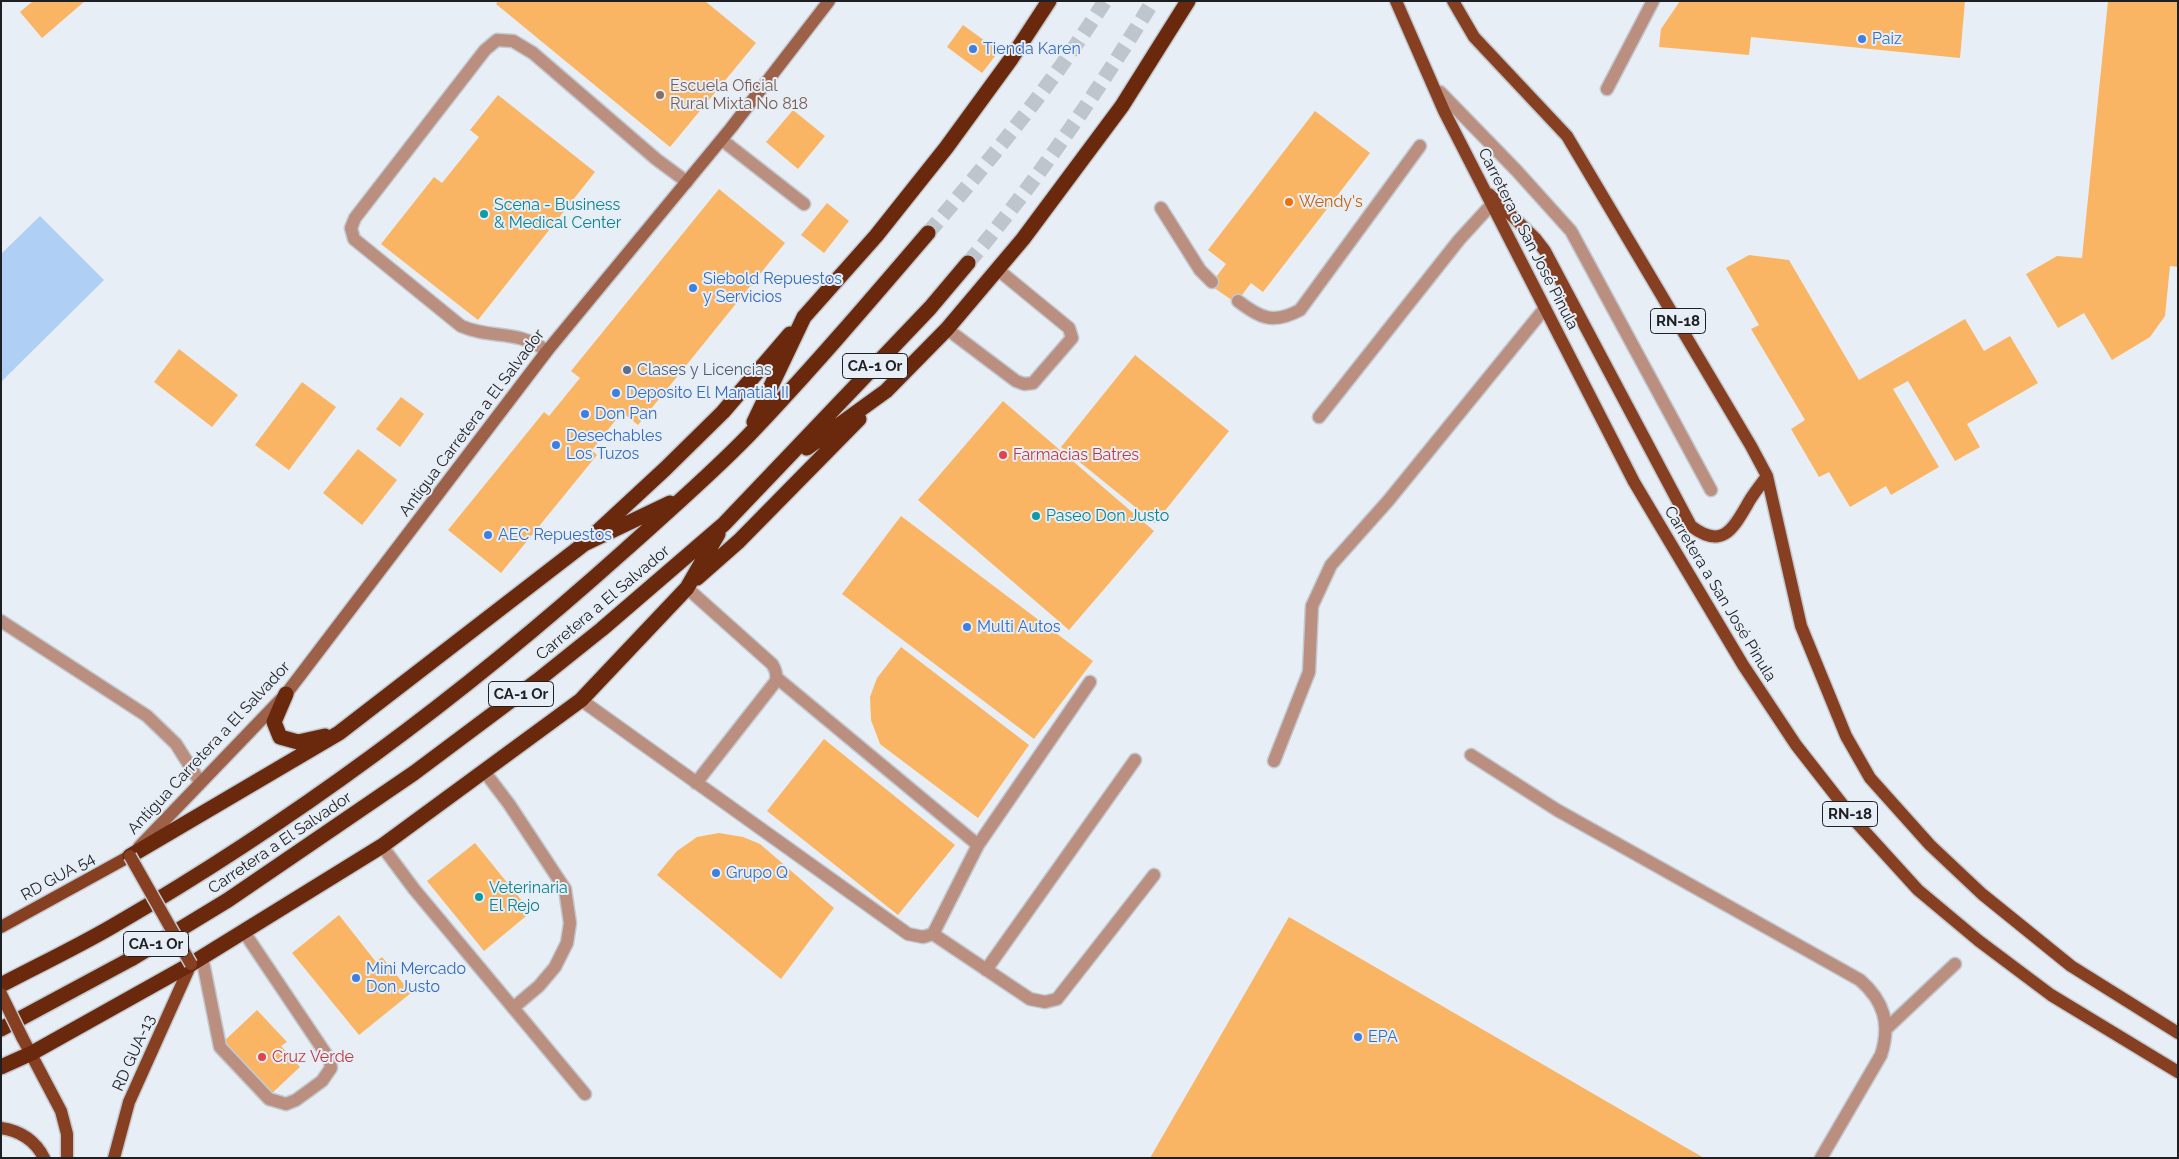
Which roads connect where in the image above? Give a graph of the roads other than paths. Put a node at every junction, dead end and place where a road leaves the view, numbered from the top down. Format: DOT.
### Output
graph roads {
  1 [pos="829,1"];
  2 [pos="1049,1"];
  3 [pos="1188,1"];
  4 [pos="1396,1"];
  5 [pos="1402,1"];
  6 [pos="1453,1"];
  7 [pos="1653,1"];
  8 [pos="1607,89"];
  9 [pos="1440,92"];
  10 [pos="1450,122"];
  11 [pos="722,140"];
  12 [pos="1420,146"];
  13 [pos="687,182"];
  14 [pos="1483,189"];
  15 [pos="804,204"];
  16 [pos="1491,206"];
  17 [pos="1162,208"];
  18 [pos="928,233"];
  19 [pos="968,263"];
  20 [pos="997,270"];
  21 [pos="1212,282"];
  22 [pos="1238,301"];
  23 [pos="1545,308"];
  24 [pos="804,317"];
  25 [pos="947,329"];
  26 [pos="547,351"];
  27 [pos="886,391"];
  28 [pos="1319,417"];
  29 [pos="747,436"];
  30 [pos="780,467"];
  31 [pos="1767,476"];
  32 [pos="1711,490"];
  33 [pos="687,494"];
  34 [pos="724,524"];
  35 [pos="584,544"];
  36 [pos="687,588"];
  37 [pos="1,621"];
  38 [pos="777,678"];
  39 [pos="1090,682"];
  40 [pos="286,694"];
  41 [pos="581,700"];
  42 [pos="339,733"];
  43 [pos="1471,754"];
  44 [pos="1135,760"];
  45 [pos="1274,761"];
  46 [pos="484,771"];
  47 [pos="200,782"];
  48 [pos="696,783"];
  49 [pos="978,845"];
  50 [pos="382,846"];
  51 [pos="130,856"];
  52 [pos="1154,875"];
  53 [pos="1,927"];
  54 [pos="244,932"];
  55 [pos="933,934"];
  56 [pos="196,961"];
  57 [pos="1955,964"];
  58 [pos="986,970"];
  59 [pos="1,985"];
  60 [pos="1,994"];
  61 [pos="513,1008"];
  62 [pos="1,1029"];
  63 [pos="1886,1029"];
  64 [pos="2178,1033"];
  65 [pos="32,1053"];
  66 [pos="1,1067"];
  67 [pos="2178,1072"];
  68 [pos="585,1094"];
  69 [pos="1,1128"];
  70 [pos="44,1158"];
  71 [pos="67,1158"];
  72 [pos="114,1158"];
  73 [pos="1821,1158"];
  1 -- 11 [label="street, Antigua Carretera a El Salvador"];
  2 -- 24 [label="highway"];
  3 -- 20 [label="highway"];
  4 -- 10 [label="main road, Carretera a San José Pinula / RN-18"];
  5 -- 9 [label="main road"];
  6 -- 31 [label="main road, RN-18"];
  7 -- 8 [label="street"];
  9 -- 10 [label="main road"];
  9 -- 32 [label="street"];
  10 -- 14 [label="main road, Carretera a San José Pinula / RN-18"];
  11 -- 13 [label="street, Antigua Carretera a El Salvador"];
  11 -- 15 [label="street"];
  12 -- 22 [label="street"];
  13 -- 26 [label="street, Antigua Carretera a El Salvador"];
  13 -- 26 [label="street"];
  14 -- 16 [label="main road, Carretera a San José Pinula / RN-18"];
  14 -- 31 [label="main road"];
  16 -- 23 [label="main road, Carretera a San José Pinula / RN-18"];
  16 -- 28 [label="street"];
  17 -- 21 [label="street"];
  18 -- 29 [label="highway, Carretera a El Salvador / CA-1 Or"];
  19 -- 30 [label="highway, Carretera a El Salvador / CA-1 Or"];
  20 -- 25 [label="highway"];
  20 -- 25 [label="street"];
  23 -- 45 [label="street"];
  23 -- 67 [label="main road, Carretera a San José Pinula / RN-18"];
  24 -- 29 [label="highway"];
  24 -- 35 [label="highway"];
  25 -- 27 [label="highway"];
  26 -- 40 [label="street, Antigua Carretera a El Salvador"];
  27 -- 30 [label="highway"];
  27 -- 36 [label="highway"];
  29 -- 33 [label="highway, Carretera a El Salvador / CA-1 Or"];
  30 -- 34 [label="highway, Carretera a El Salvador / CA-1 Or"];
  31 -- 64 [label="main road, RN-18"];
  33 -- 35 [label="highway"];
  33 -- 59 [label="highway, Carretera a El Salvador / CA-1 Or"];
  34 -- 36 [label="highway"];
  34 -- 62 [label="highway, Carretera a El Salvador / CA-1 Or"];
  35 -- 42 [label="highway"];
  36 -- 38 [label="street"];
  36 -- 41 [label="highway"];
  37 -- 47 [label="street"];
  38 -- 48 [label="street"];
  38 -- 49 [label="street"];
  39 -- 49 [label="street"];
  40 -- 42 [label="highway"];
  40 -- 47 [label="street, Antigua Carretera a El Salvador"];
  41 -- 46 [label="highway"];
  41 -- 48 [label="street"];
  42 -- 51 [label="highway"];
  43 -- 63 [label="street"];
  44 -- 58 [label="street"];
  46 -- 50 [label="highway"];
  46 -- 61 [label="street"];
  47 -- 51 [label="street, Antigua Carretera a El Salvador"];
  48 -- 55 [label="street"];
  49 -- 55 [label="street"];
  50 -- 54 [label="highway"];
  50 -- 61 [label="street"];
  51 -- 53 [label="main road, RD GUA 54"];
  51 -- 56 [label="main road, bridge"];
  52 -- 58 [label="street"];
  54 -- 56 [label="highway"];
  54 -- 56 [label="street"];
  55 -- 58 [label="street"];
  56 -- 65 [label="highway"];
  56 -- 72 [label="main road, RD GUA-13"];
  57 -- 63 [label="street"];
  60 -- 65 [label="main road, bridge"];
  61 -- 68 [label="street"];
  63 -- 73 [label="street"];
  65 -- 66 [label="highway"];
  65 -- 71 [label="main road"];
  69 -- 70 [label="main road"];
}
